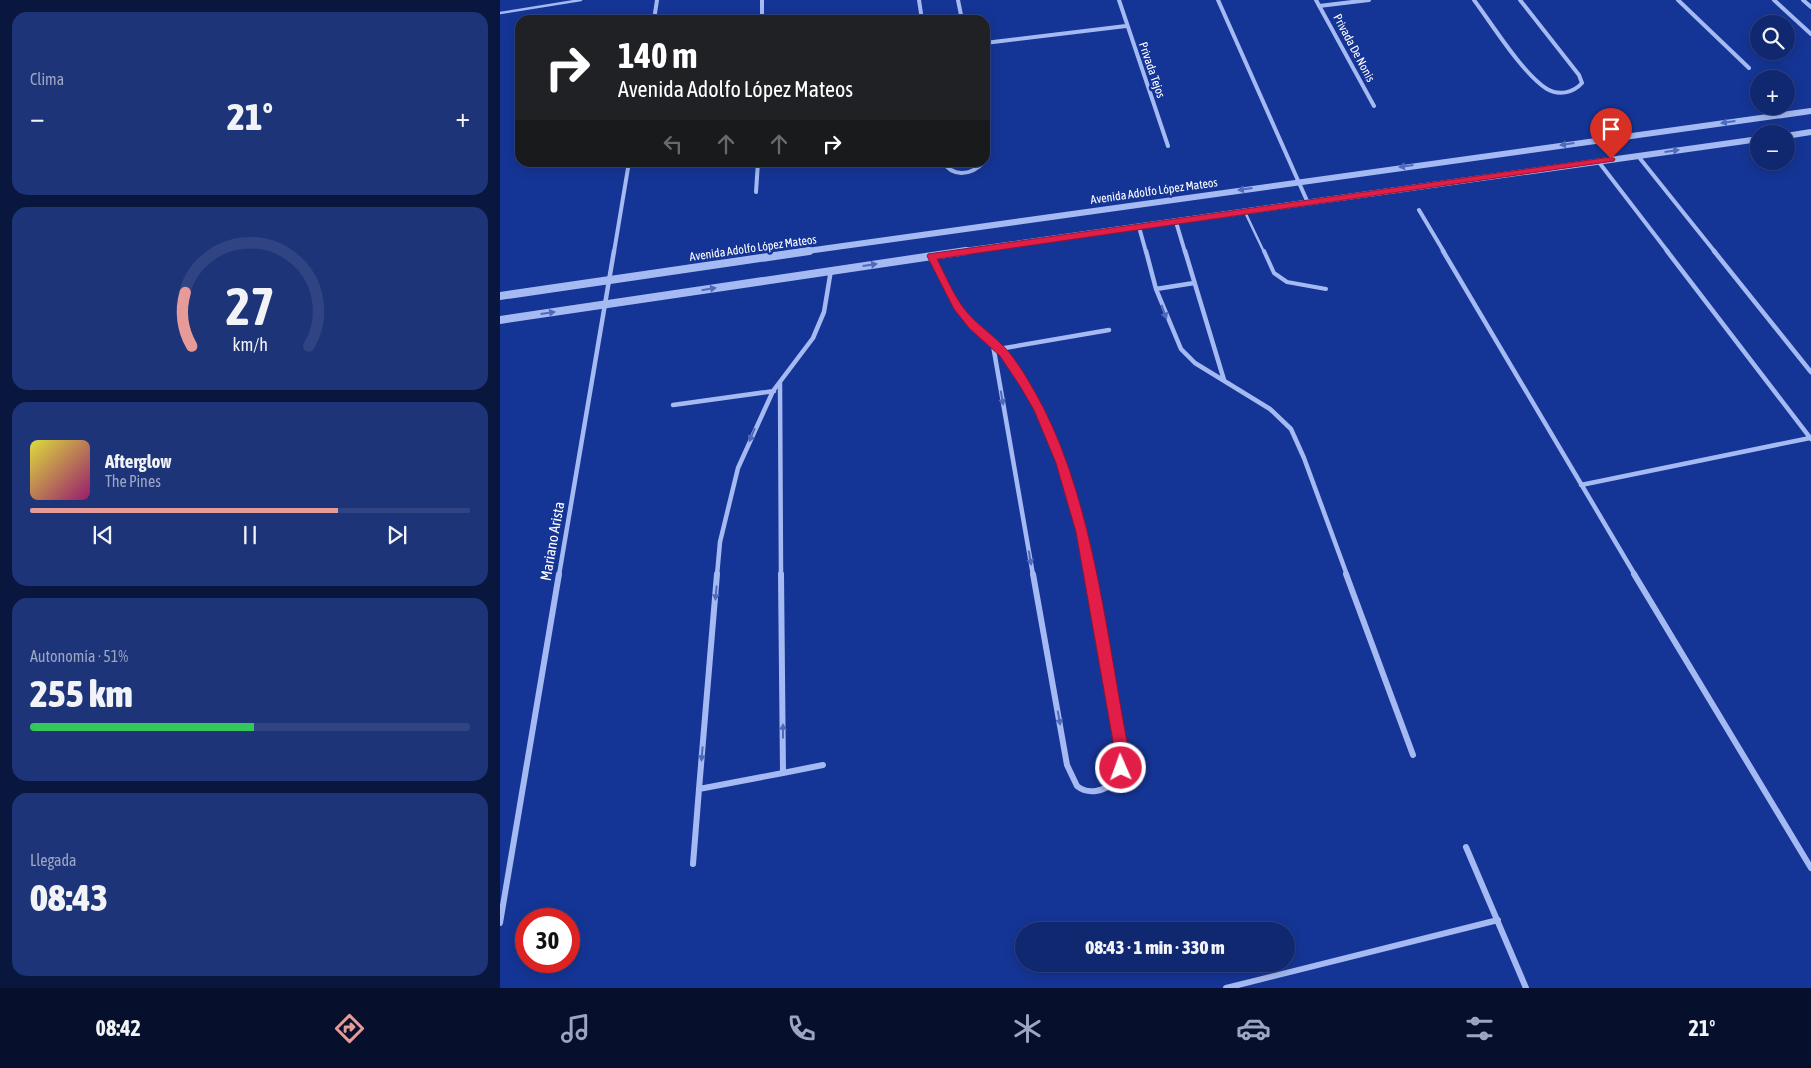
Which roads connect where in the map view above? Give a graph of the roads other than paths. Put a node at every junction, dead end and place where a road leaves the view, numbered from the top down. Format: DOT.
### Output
graph roads {
  1 [pos="580,0"];
  2 [pos="657,0"];
  3 [pos="762,0"];
  4 [pos="920,0"];
  5 [pos="958,0"];
  6 [pos="1118,0"];
  7 [pos="1218,0"];
  8 [pos="1316,0"];
  9 [pos="1369,0"];
  10 [pos="1474,0"];
  11 [pos="1520,0"];
  12 [pos="1678,0"];
  13 [pos="1774,0"];
  14 [pos="1803,0"];
  15 [pos="1320,6"];
  16 [pos="1811,7"];
  17 [pos="500,13"];
  18 [pos="655,15"];
  19 [pos="762,15"];
  20 [pos="922,15"];
  21 [pos="961,15"];
  22 [pos="1126,26"];
  23 [pos="1811,34"];
  24 [pos="990,42"];
  25 [pos="1749,68"];
  26 [pos="1374,106"];
  27 [pos="1811,110"];
  28 [pos="1811,132"];
  29 [pos="1795,135"];
  30 [pos="1750,140"];
  31 [pos="1168,146"];
  32 [pos="1638,156"];
  33 [pos="1598,161"];
  34 [pos="628,167"];
  35 [pos="758,167"];
  36 [pos="947,167"];
  37 [pos="980,167"];
  38 [pos="1298,181"];
  39 [pos="756,192"];
  40 [pos="1308,203"];
  41 [pos="1419,210"];
  42 [pos="1245,212"];
  43 [pos="1176,222"];
  44 [pos="1139,227"];
  45 [pos="931,256"];
  46 [pos="831,270"];
  47 [pos="608,281"];
  48 [pos="1194,283"];
  49 [pos="1326,288"];
  50 [pos="1156,289"];
  51 [pos="500,296"];
  52 [pos="604,304"];
  53 [pos="500,320"];
  54 [pos="1109,330"];
  55 [pos="995,348"];
  56 [pos="1811,372"];
  57 [pos="1224,380"];
  58 [pos="780,383"];
  59 [pos="782,390"];
  60 [pos="773,392"];
  61 [pos="673,405"];
  62 [pos="1810,438"];
  63 [pos="1581,485"];
  64 [pos="1413,755"];
  65 [pos="823,765"];
  66 [pos="783,773"];
  67 [pos="699,789"];
  68 [pos="1466,847"];
  69 [pos="693,864"];
  70 [pos="1811,868"];
  71 [pos="1498,920"];
  72 [pos="500,923"];
  73 [pos="1226,988"];
  74 [pos="1526,988"];
  1 -- 17 [label="lane"];
  2 -- 18 [label="street"];
  3 -- 19 [label="street"];
  4 -- 20 [label="street"];
  5 -- 21 [label="street"];
  6 -- 22 [label="street, Privada Tejos"];
  7 -- 38 [label="street"];
  8 -- 15 [label="street, Privada De Nonis"];
  9 -- 15 [label="street"];
  10 -- 11 [label="street"];
  12 -- 25 [label="street"];
  13 -- 23 [label="street"];
  14 -- 16 [label="street"];
  15 -- 26 [label="street, Privada De Nonis"];
  22 -- 24 [label="street"];
  22 -- 31 [label="street, Privada Tejos"];
  27 -- 38 [label="street, Avenida Adolfo López Mateos, one-way"];
  28 -- 29 [label="street"];
  32 -- 30 [label="street, one-way"];
  32 -- 33 [label="street"];
  32 -- 56 [label="street"];
  33 -- 40 [label="street"];
  33 -- 62 [label="street"];
  34 -- 47 [label="street, Mariano Arista"];
  35 -- 39 [label="street"];
  36 -- 37 [label="street"];
  38 -- 40 [label="street"];
  38 -- 47 [label="street, Avenida Adolfo López Mateos, one-way"];
  40 -- 42 [label="street"];
  41 -- 63 [label="street"];
  42 -- 43 [label="street"];
  42 -- 49 [label="lane"];
  43 -- 44 [label="street"];
  43 -- 48 [label="street"];
  44 -- 45 [label="street"];
  44 -- 50 [label="street"];
  46 -- 45 [label="street, one-way"];
  45 -- 55 [label="street"];
  52 -- 46 [label="street, one-way"];
  46 -- 58 [label="street"];
  47 -- 51 [label="street, Avenida Adolfo López Mateos"];
  47 -- 52 [label="street, Mariano Arista"];
  48 -- 50 [label="street"];
  48 -- 57 [label="street"];
  50 -- 57 [label="street, one-way"];
  53 -- 52 [label="street, one-way"];
  52 -- 72 [label="street, Mariano Arista"];
  54 -- 55 [label="street"];
  55 -- 55 [label="street, one-way"];
  57 -- 64 [label="street"];
  58 -- 59 [label="street"];
  58 -- 60 [label="street"];
  59 -- 60 [label="street"];
  66 -- 59 [label="street, one-way"];
  60 -- 61 [label="street"];
  60 -- 67 [label="street, one-way"];
  62 -- 63 [label="street"];
  63 -- 70 [label="street"];
  65 -- 66 [label="street"];
  66 -- 67 [label="street"];
  67 -- 69 [label="street"];
  68 -- 71 [label="street"];
  71 -- 73 [label="street"];
  71 -- 74 [label="street"];
}
